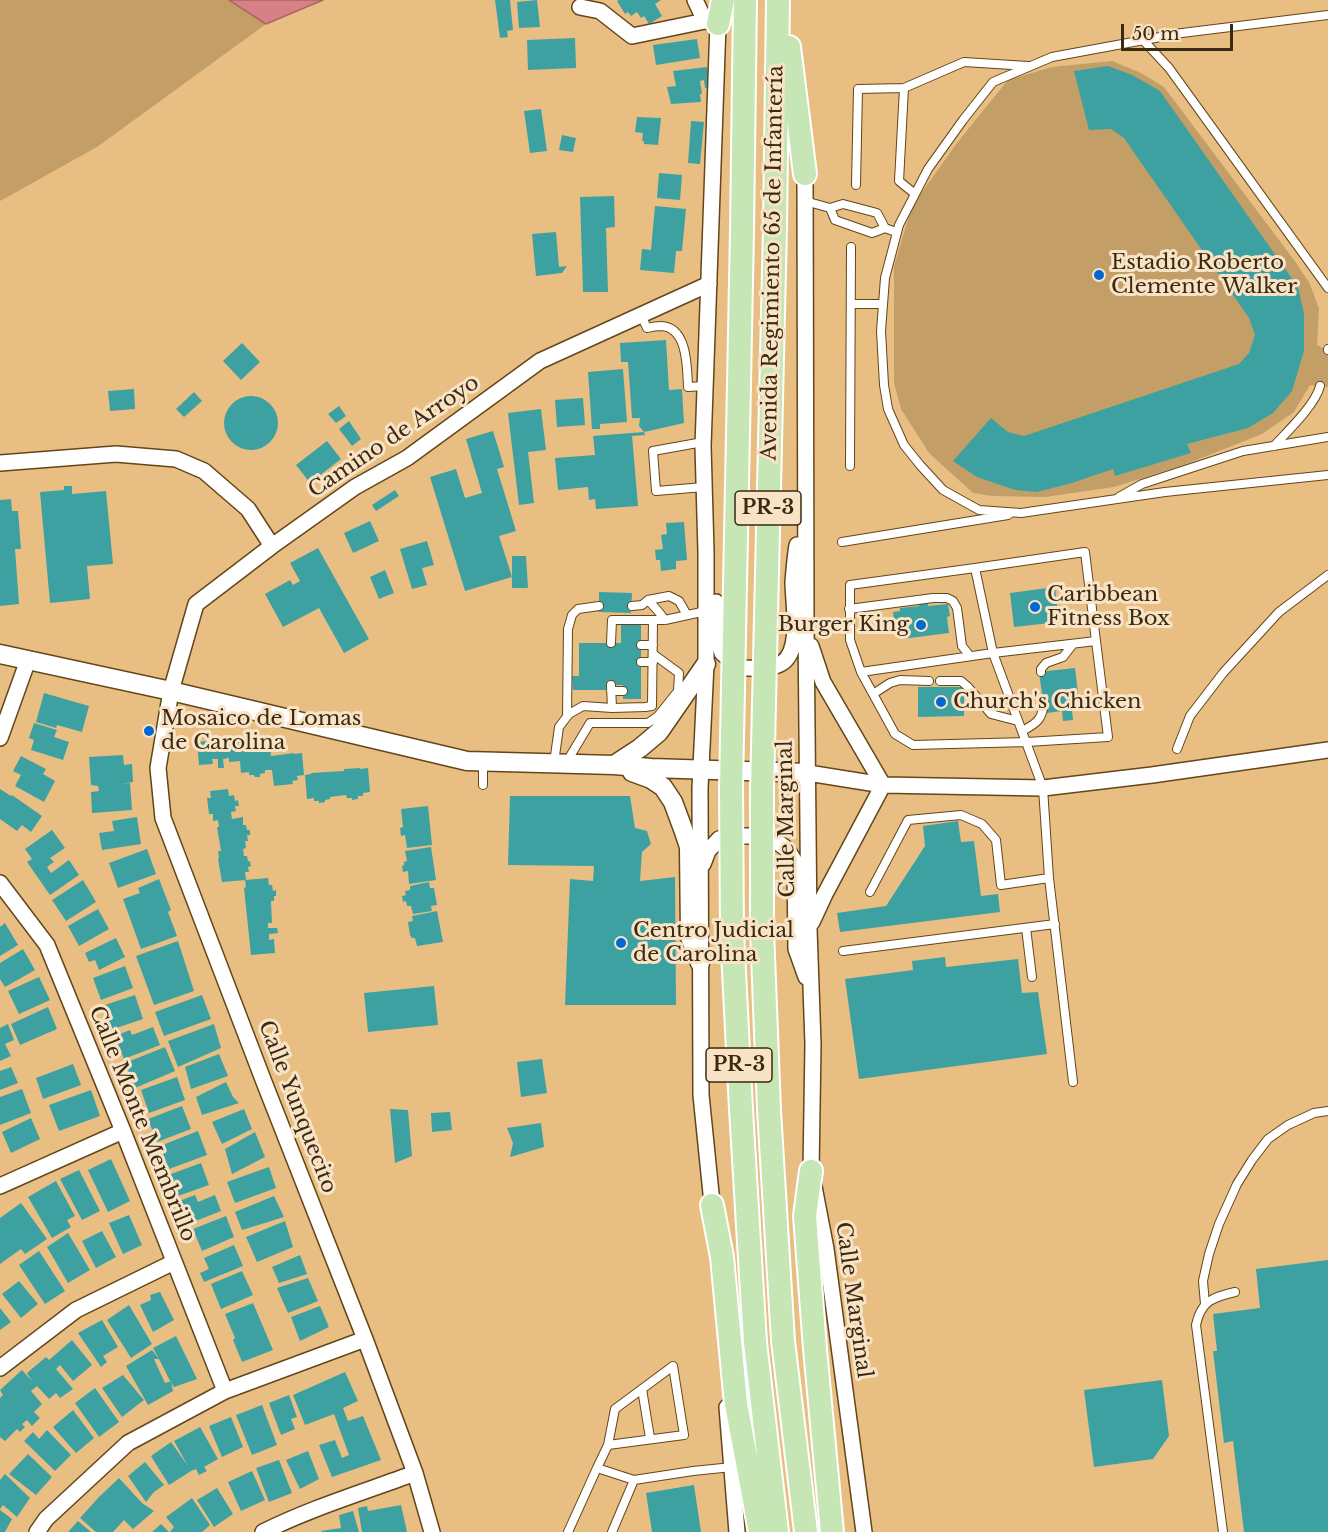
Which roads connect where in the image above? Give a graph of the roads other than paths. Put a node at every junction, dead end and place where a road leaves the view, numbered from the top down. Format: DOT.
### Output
graph roads {
  1 [pos="695,0"];
  2 [pos="723,0"];
  3 [pos="745,0"];
  4 [pos="778,4"];
  5 [pos="580,7"];
  6 [pos="1328,15"];
  7 [pos="712,23"];
  8 [pos="1143,40"];
  9 [pos="1030,66"];
  10 [pos="904,88"];
  11 [pos="805,174"];
  12 [pos="856,185"];
  13 [pos="915,194"];
  14 [pos="805,201"];
  15 [pos="830,208"];
  16 [pos="885,228"];
  17 [pos="896,232"];
  18 [pos="851,247"];
  19 [pos="709,284"];
  20 [pos="1328,288"];
  21 [pos="851,304"];
  22 [pos="883,304"];
  23 [pos="641,315"];
  24 [pos="705,386"];
  25 [pos="1320,386"];
  26 [pos="1328,437"];
  27 [pos="703,442"];
  28 [pos="1274,446"];
  29 [pos="0,463"];
  30 [pos="850,466"];
  31 [pos="1328,475"];
  32 [pos="704,487"];
  33 [pos="1115,499"];
  34 [pos="805,507"];
  35 [pos="1021,513"];
  36 [pos="842,542"];
  37 [pos="272,546"];
  38 [pos="706,552"];
  39 [pos="975,568"];
  40 [pos="1328,575"];
  41 [pos="648,600"];
  42 [pos="599,606"];
  43 [pos="632,606"];
  44 [pos="849,609"];
  45 [pos="706,610"];
  46 [pos="687,615"];
  47 [pos="652,620"];
  48 [pos="665,620"];
  49 [pos="806,628"];
  50 [pos="1096,641"];
  51 [pos="611,642"];
  52 [pos="1073,644"];
  53 [pos="641,645"];
  54 [pos="993,653"];
  55 [pos="0,654"];
  56 [pos="653,654"];
  57 [pos="970,656"];
  58 [pos="28,660"];
  59 [pos="641,662"];
  60 [pos="706,664"];
  61 [pos="861,672"];
  62 [pos="1041,672"];
  63 [pos="641,674"];
  64 [pos="652,674"];
  65 [pos="929,681"];
  66 [pos="940,681"];
  67 [pos="652,689"];
  68 [pos="641,690"];
  69 [pos="623,691"];
  70 [pos="171,692"];
  71 [pos="873,694"];
  72 [pos="1044,700"];
  73 [pos="612,708"];
  74 [pos="567,716"];
  75 [pos="1018,721"];
  76 [pos="1022,731"];
  77 [pos="0,738"];
  78 [pos="1027,742"];
  79 [pos="1177,749"];
  80 [pos="1328,750"];
  81 [pos="483,762"];
  82 [pos="560,763"];
  83 [pos="614,765"];
  84 [pos="702,769"];
  85 [pos="808,773"];
  86 [pos="883,784"];
  87 [pos="483,785"];
  88 [pos="1043,788"];
  89 [pos="700,870"];
  90 [pos="1049,879"];
  91 [pos="0,883"];
  92 [pos="870,892"];
  93 [pos="1055,924"];
  94 [pos="1026,928"];
  95 [pos="809,929"];
  96 [pos="843,951"];
  97 [pos="700,963"];
  98 [pos="1032,977"];
  99 [pos="811,991"];
  100 [pos="1073,1082"];
  101 [pos="1328,1112"];
  102 [pos="123,1131"];
  103 [pos="811,1171"];
  104 [pos="0,1186"];
  105 [pos="712,1206"];
  106 [pos="174,1262"];
  107 [pos="1235,1292"];
  108 [pos="1205,1304"];
  109 [pos="365,1339"];
  110 [pos="0,1368"];
  111 [pos="642,1389"];
  112 [pos="225,1391"];
  113 [pos="650,1438"];
  114 [pos="608,1445"];
  115 [pos="732,1467"];
  116 [pos="597,1468"];
  117 [pos="415,1473"];
  118 [pos="634,1480"];
  119 [pos="279,1528"];
  120 [pos="38,1532"];
  121 [pos="263,1532"];
  122 [pos="432,1532"];
  123 [pos="568,1532"];
  124 [pos="612,1532"];
  125 [pos="737,1532"];
  126 [pos="760,1532"];
  127 [pos="777,1532"];
  128 [pos="806,1532"];
  129 [pos="832,1532"];
  130 [pos="864,1532"];
  131 [pos="1223,1532"];
  1 -- 7 [label="street"];
  2 -- 7 [label="main road"];
  3 -- 127 [label="main road, Avenida Regimiento 65 de Infantería / PR-3, bridge"];
  4 -- 11 [label="main road"];
  4 -- 128 [label="main road, Avenida Regimiento 65 de Infantería / PR-3, bridge"];
  5 -- 7 [label="street"];
  6 -- 8 [label="lane"];
  7 -- 19 [label="street"];
  8 -- 9 [label="lane"];
  8 -- 20 [label="lane"];
  9 -- 10 [label="lane"];
  9 -- 13 [label="lane"];
  10 -- 12 [label="lane"];
  10 -- 13 [label="lane"];
  11 -- 14 [label="street, Calle Marginal"];
  13 -- 17 [label="lane"];
  14 -- 15 [label="lane"];
  14 -- 34 [label="street, Calle Marginal"];
  15 -- 16 [label="lane"];
  15 -- 16 [label="lane"];
  16 -- 17 [label="lane"];
  17 -- 22 [label="lane"];
  18 -- 21 [label="lane"];
  19 -- 23 [label="street, Camino de Arroyo"];
  19 -- 24 [label="street"];
  21 -- 22 [label="lane"];
  21 -- 30 [label="lane"];
  22 -- 35 [label="lane"];
  23 -- 24 [label="lane"];
  23 -- 37 [label="street, Camino de Arroyo"];
  24 -- 27 [label="street"];
  25 -- 28 [label="lane"];
  26 -- 28 [label="lane"];
  27 -- 32 [label="street"];
  27 -- 32 [label="lane"];
  28 -- 33 [label="lane"];
  29 -- 37 [label="street"];
  31 -- 33 [label="lane"];
  32 -- 38 [label="street"];
  33 -- 35 [label="lane"];
  34 -- 38 [label="street"];
  34 -- 49 [label="street, Calle Marginal"];
  35 -- 36 [label="lane"];
  37 -- 70 [label="street, Camino de Arroyo"];
  38 -- 45 [label="street"];
  39 -- 44 [label="lane"];
  39 -- 50 [label="lane"];
  39 -- 54 [label="lane"];
  40 -- 79 [label="lane"];
  41 -- 43 [label="lane"];
  41 -- 46 [label="lane"];
  41 -- 48 [label="lane"];
  42 -- 74 [label="lane"];
  44 -- 57 [label="lane"];
  44 -- 61 [label="lane"];
  45 -- 46 [label="lane"];
  45 -- 60 [label="street"];
  46 -- 48 [label="lane"];
  47 -- 48 [label="lane"];
  47 -- 51 [label="lane"];
  47 -- 56 [label="lane"];
  49 -- 85 [label="street, Calle Marginal"];
  49 -- 86 [label="street"];
  50 -- 52 [label="lane"];
  50 -- 78 [label="lane"];
  52 -- 54 [label="lane"];
  52 -- 62 [label="lane"];
  53 -- 56 [label="lane"];
  54 -- 57 [label="lane"];
  54 -- 75 [label="lane"];
  55 -- 58 [label="street"];
  56 -- 59 [label="lane"];
  56 -- 64 [label="lane"];
  56 -- 82 [label="lane"];
  57 -- 61 [label="lane"];
  58 -- 70 [label="street"];
  58 -- 77 [label="street"];
  60 -- 83 [label="street"];
  60 -- 84 [label="street"];
  61 -- 71 [label="lane"];
  63 -- 64 [label="lane"];
  64 -- 67 [label="lane"];
  65 -- 71 [label="lane"];
  66 -- 75 [label="lane"];
  67 -- 68 [label="lane"];
  67 -- 73 [label="lane"];
  69 -- 73 [label="lane"];
  70 -- 81 [label="street"];
  70 -- 109 [label="street, Calle Yunquecito"];
  71 -- 78 [label="lane"];
  72 -- 76 [label="lane"];
  73 -- 74 [label="lane"];
  74 -- 82 [label="lane"];
  75 -- 76 [label="lane"];
  76 -- 78 [label="lane"];
  78 -- 88 [label="lane"];
  80 -- 88 [label="street"];
  81 -- 82 [label="street"];
  81 -- 87 [label="lane"];
  82 -- 83 [label="street"];
  83 -- 84 [label="street"];
  83 -- 97 [label="street"];
  84 -- 85 [label="street"];
  84 -- 89 [label="street"];
  85 -- 86 [label="street"];
  85 -- 95 [label="street, Calle Marginal"];
  86 -- 88 [label="street"];
  86 -- 95 [label="street"];
  88 -- 90 [label="lane"];
  89 -- 97 [label="street"];
  89 -- 99 [label="street"];
  90 -- 92 [label="lane"];
  90 -- 93 [label="lane"];
  91 -- 102 [label="street, Calle Monte Membrillo"];
  93 -- 94 [label="lane"];
  93 -- 100 [label="lane"];
  94 -- 96 [label="lane"];
  94 -- 98 [label="lane"];
  95 -- 99 [label="street, Calle Marginal"];
  97 -- 105 [label="street"];
  99 -- 103 [label="street, Calle Marginal"];
  101 -- 108 [label="lane"];
  102 -- 104 [label="street"];
  102 -- 106 [label="street, Calle Monte Membrillo"];
  103 -- 129 [label="main road"];
  103 -- 130 [label="street, Calle Marginal"];
  105 -- 115 [label="street"];
  105 -- 126 [label="main road"];
  106 -- 110 [label="street"];
  106 -- 112 [label="street, Calle Monte Membrillo"];
  107 -- 108 [label="lane"];
  108 -- 131 [label="lane"];
  109 -- 112 [label="street"];
  109 -- 117 [label="street, Calle Yunquecito"];
  111 -- 113 [label="lane"];
  111 -- 113 [label="lane"];
  111 -- 114 [label="lane"];
  112 -- 120 [label="street"];
  113 -- 114 [label="lane"];
  114 -- 116 [label="lane"];
  115 -- 118 [label="lane"];
  115 -- 125 [label="street"];
  116 -- 118 [label="lane"];
  116 -- 123 [label="lane"];
  117 -- 119 [label="street"];
  117 -- 122 [label="street, Calle Yunquecito"];
  118 -- 124 [label="lane"];
  119 -- 121 [label="street"];
}
